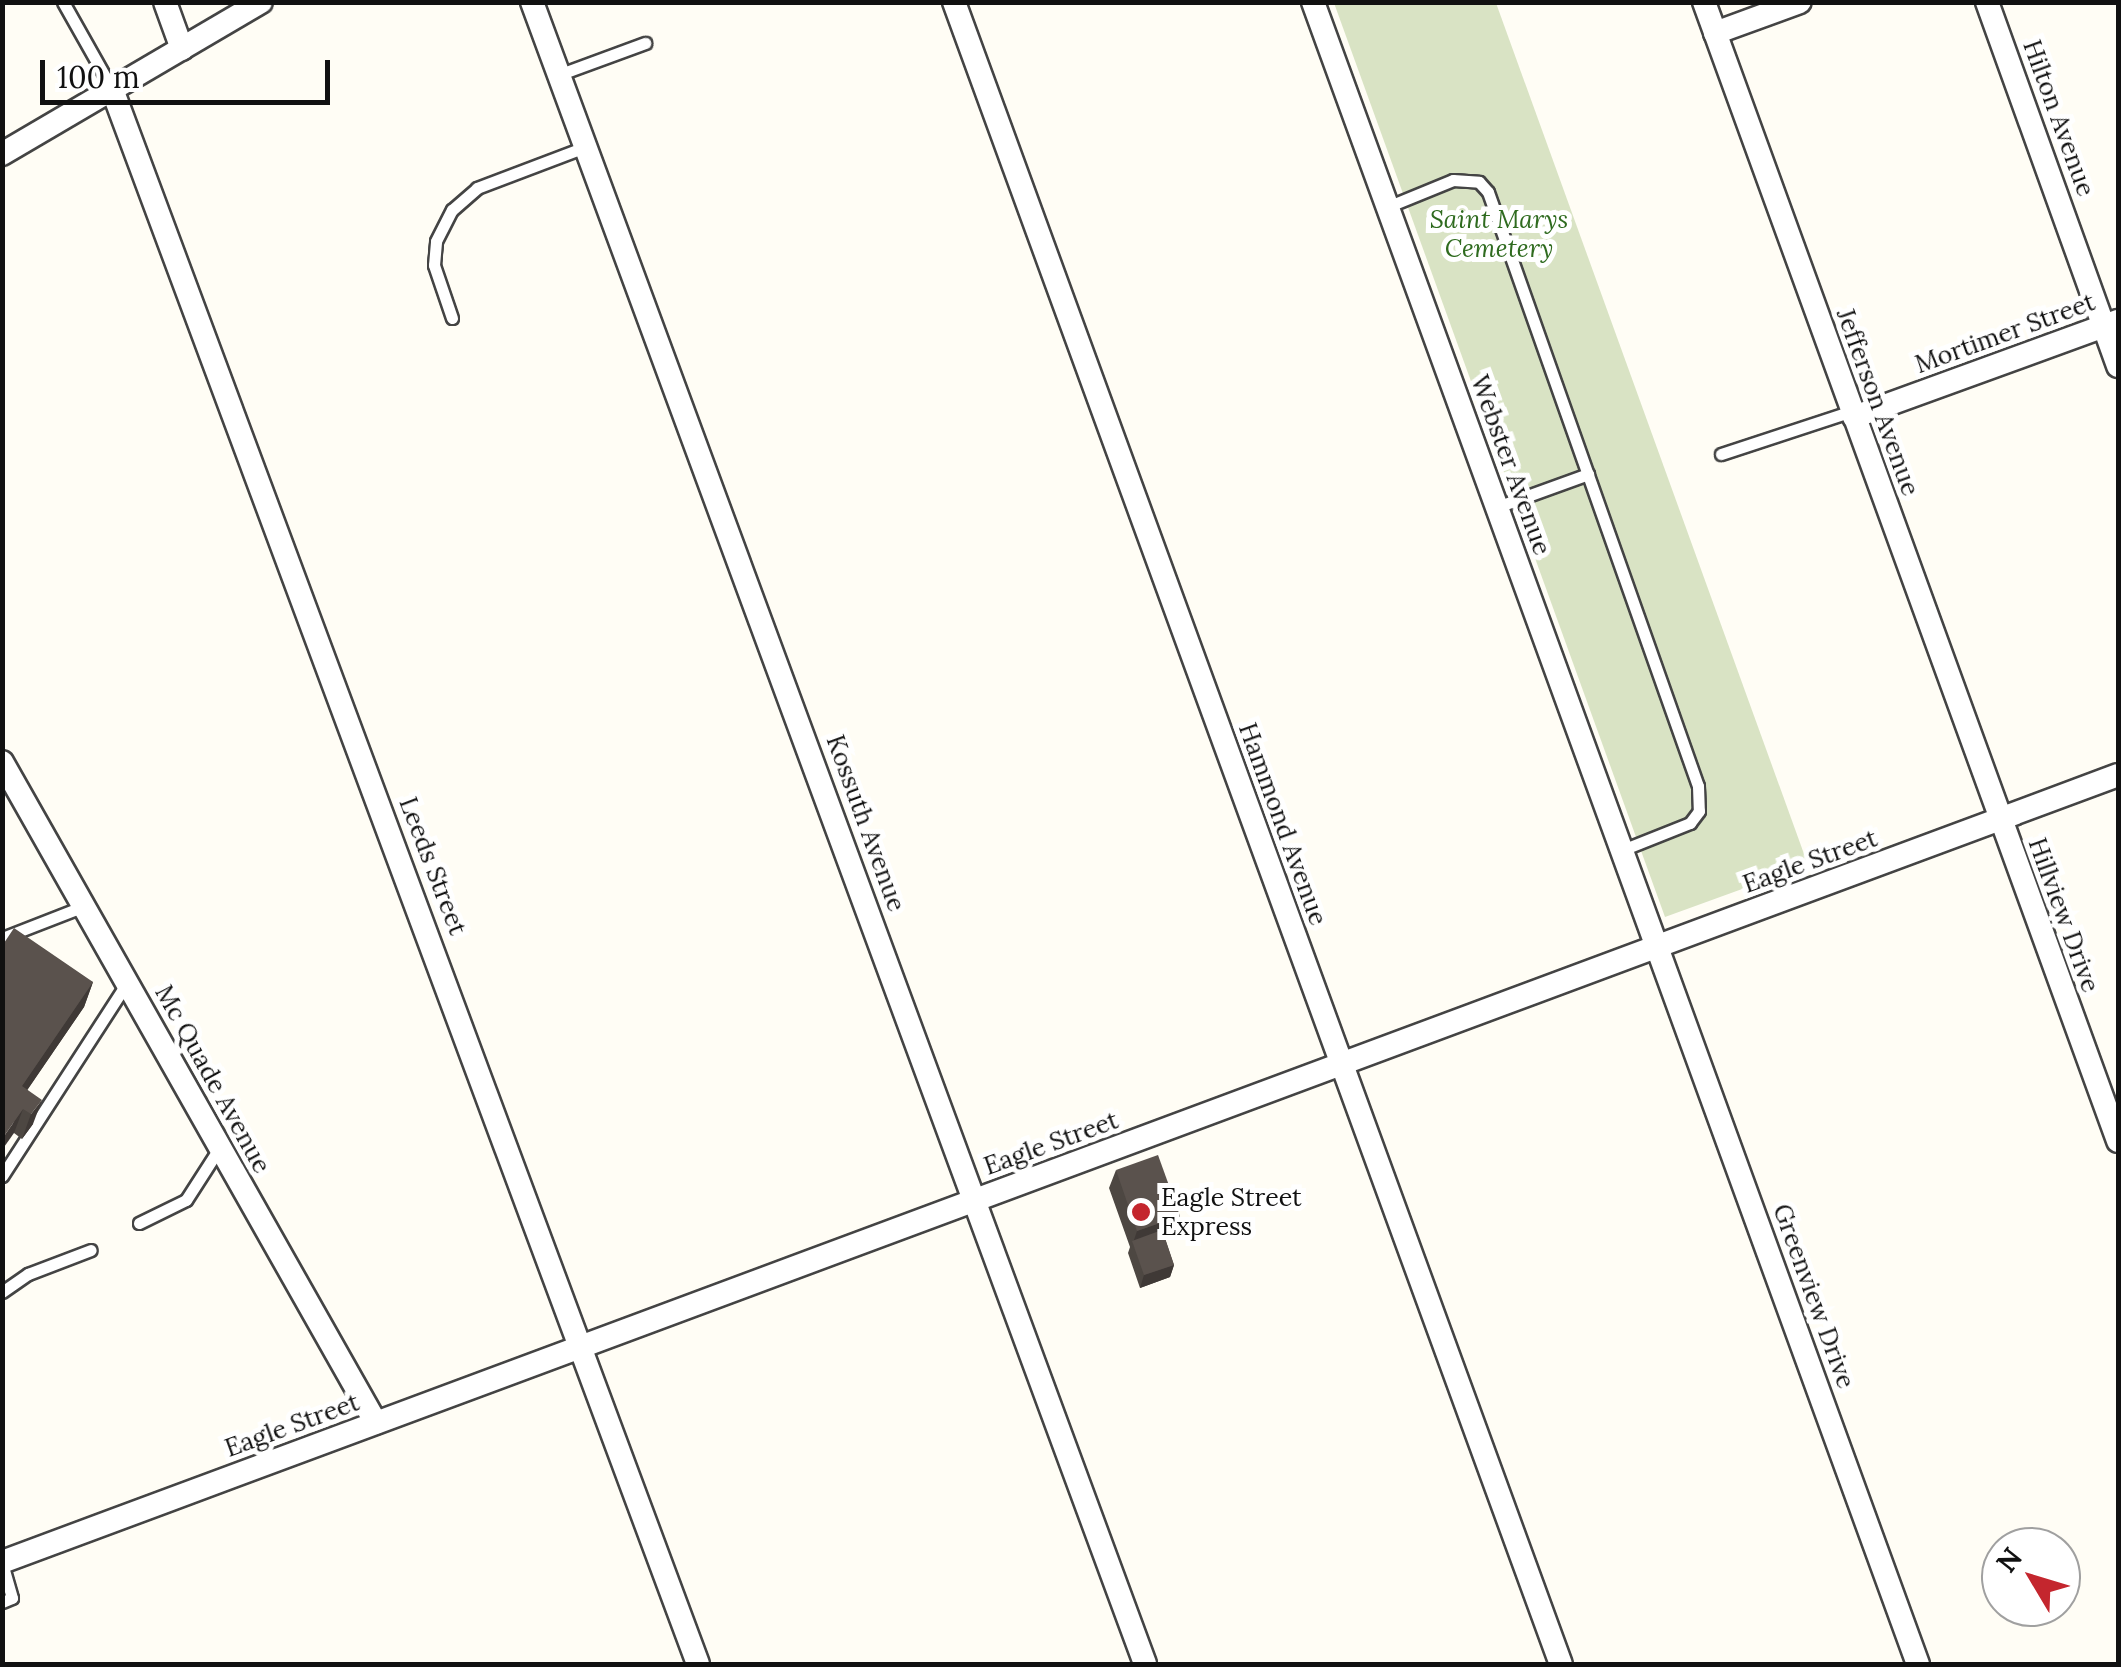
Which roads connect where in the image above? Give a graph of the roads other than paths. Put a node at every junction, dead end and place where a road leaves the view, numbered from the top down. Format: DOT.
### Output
graph roads {
  1 [pos="63,2"];
  2 [pos="165,2"];
  3 [pos="261,2"];
  4 [pos="532,2"];
  5 [pos="954,2"];
  6 [pos="1313,2"];
  7 [pos="1704,2"];
  8 [pos="1800,2"];
  9 [pos="1987,2"];
  10 [pos="1715,33"];
  11 [pos="646,43"];
  12 [pos="182,49"];
  13 [pos="558,75"];
  14 [pos="112,88"];
  15 [pos="585,147"];
  16 [pos="2,154"];
  17 [pos="1387,207"];
  18 [pos="452,318"];
  19 [pos="2111,323"];
  20 [pos="2118,366"];
  21 [pos="1853,414"];
  22 [pos="1721,454"];
  23 [pos="1588,474"];
  24 [pos="1497,507"];
  25 [pos="2,762"];
  26 [pos="2118,775"];
  27 [pos="2000,820"];
  28 [pos="1622,850"];
  29 [pos="84,906"];
  30 [pos="2,938"];
  31 [pos="1658,947"];
  32 [pos="127,983"];
  33 [pos="1343,1064"];
  34 [pos="2118,1140"];
  35 [pos="220,1148"];
  36 [pos="2,1176"];
  37 [pos="975,1200"];
  38 [pos="140,1223"];
  39 [pos="91,1250"];
  40 [pos="2,1292"];
  41 [pos="580,1347"];
  42 [pos="376,1424"];
  43 [pos="2,1562"];
  44 [pos="2,1602"];
  45 [pos="698,1664"];
  46 [pos="1145,1664"];
  47 [pos="1561,1664"];
  48 [pos="1918,1664"];
  1 -- 14 [label="lane"];
  2 -- 12 [label="street"];
  3 -- 12 [label="street"];
  4 -- 13 [label="street, Kossuth Avenue"];
  5 -- 33 [label="street, Hammond Avenue"];
  6 -- 17 [label="street, Webster Avenue"];
  7 -- 10 [label="street, Jefferson Avenue"];
  8 -- 10 [label="street"];
  9 -- 19 [label="street, Hilton Avenue"];
  10 -- 21 [label="street, Jefferson Avenue"];
  11 -- 13 [label="lane"];
  12 -- 14 [label="street"];
  13 -- 15 [label="street, Kossuth Avenue"];
  14 -- 16 [label="street"];
  14 -- 41 [label="street, Leeds Street"];
  15 -- 18 [label="lane"];
  15 -- 37 [label="street, Kossuth Avenue"];
  17 -- 23 [label="lane"];
  17 -- 24 [label="street, Webster Avenue"];
  19 -- 20 [label="street, Hilton Avenue"];
  19 -- 21 [label="street, Mortimer Street"];
  21 -- 22 [label="lane, Mortimer Street"];
  21 -- 27 [label="street, Jefferson Avenue"];
  23 -- 24 [label="lane"];
  23 -- 28 [label="lane"];
  24 -- 28 [label="street, Webster Avenue"];
  25 -- 29 [label="street, Mc Quade Avenue"];
  26 -- 27 [label="street, Eagle Street"];
  27 -- 31 [label="street, Eagle Street"];
  27 -- 34 [label="street, Hillview Drive"];
  28 -- 31 [label="street, Webster Avenue"];
  29 -- 30 [label="lane"];
  29 -- 32 [label="street, Mc Quade Avenue"];
  31 -- 33 [label="street, Eagle Street"];
  31 -- 48 [label="street, Greenview Drive"];
  32 -- 35 [label="street, Mc Quade Avenue"];
  32 -- 36 [label="lane"];
  33 -- 37 [label="street, Eagle Street"];
  33 -- 47 [label="street, Hammond Avenue"];
  35 -- 38 [label="lane"];
  35 -- 42 [label="street, Mc Quade Avenue"];
  37 -- 41 [label="street, Eagle Street"];
  37 -- 46 [label="street, Kossuth Avenue"];
  39 -- 40 [label="lane"];
  41 -- 42 [label="street, Eagle Street"];
  41 -- 45 [label="street, Leeds Street"];
  42 -- 43 [label="street, Eagle Street"];
  43 -- 44 [label="lane"];
}
